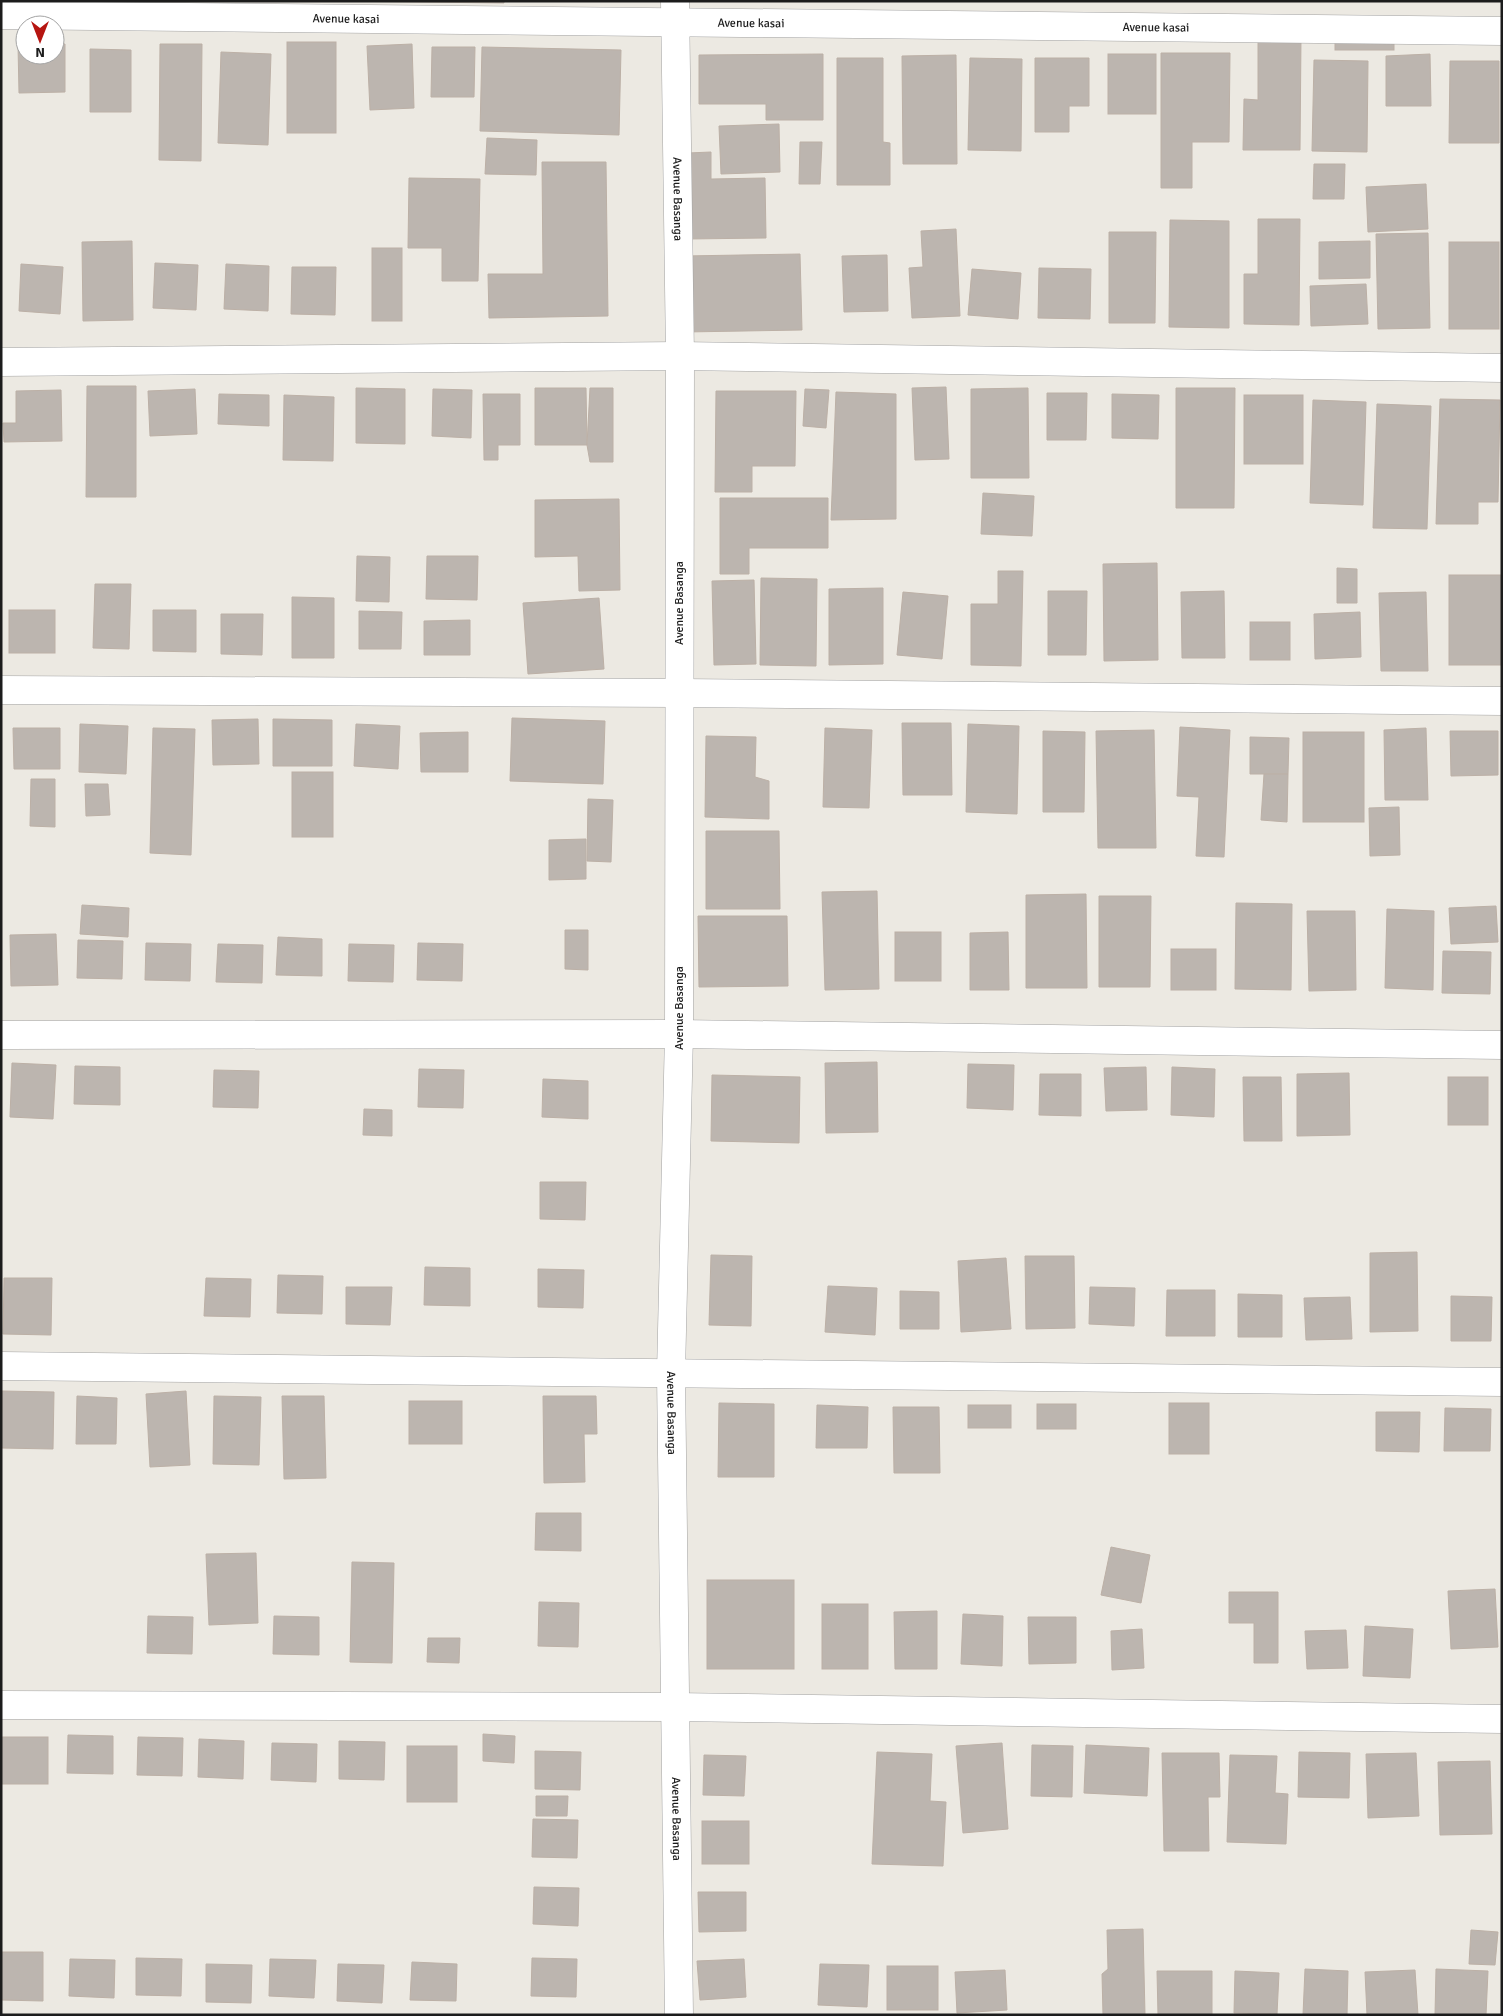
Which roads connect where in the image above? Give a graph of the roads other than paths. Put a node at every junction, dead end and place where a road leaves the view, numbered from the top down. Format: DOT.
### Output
graph roads {
  1 [pos="675,12"];
  2 [pos="1,15"];
  3 [pos="1502,31"];
  4 [pos="680,356"];
  5 [pos="1,362"];
  6 [pos="1502,368"];
  7 [pos="1,690"];
  8 [pos="679,693"];
  9 [pos="1502,701"];
  10 [pos="679,1034"];
  11 [pos="1,1035"];
  12 [pos="1502,1045"];
  13 [pos="1,1366"];
  14 [pos="671,1373"];
  15 [pos="1502,1382"];
  16 [pos="1,1705"];
  17 [pos="674,1706"];
  18 [pos="1502,1719"];
  19 [pos="679,2015"];
  1 -- 2 [label="street, Avenue kasai"];
  1 -- 3 [label="street, Avenue kasai"];
  1 -- 4 [label="street, Avenue Basanga"];
  4 -- 5 [label="street"];
  4 -- 6 [label="street"];
  4 -- 8 [label="street, Avenue Basanga"];
  7 -- 8 [label="street"];
  8 -- 9 [label="street"];
  8 -- 10 [label="street, Avenue Basanga"];
  10 -- 11 [label="street"];
  10 -- 12 [label="street"];
  10 -- 14 [label="street, Avenue Basanga"];
  13 -- 14 [label="street"];
  14 -- 15 [label="street"];
  14 -- 17 [label="street, Avenue Basanga"];
  16 -- 17 [label="street"];
  17 -- 18 [label="street"];
  17 -- 19 [label="street, Avenue Basanga"];
}
